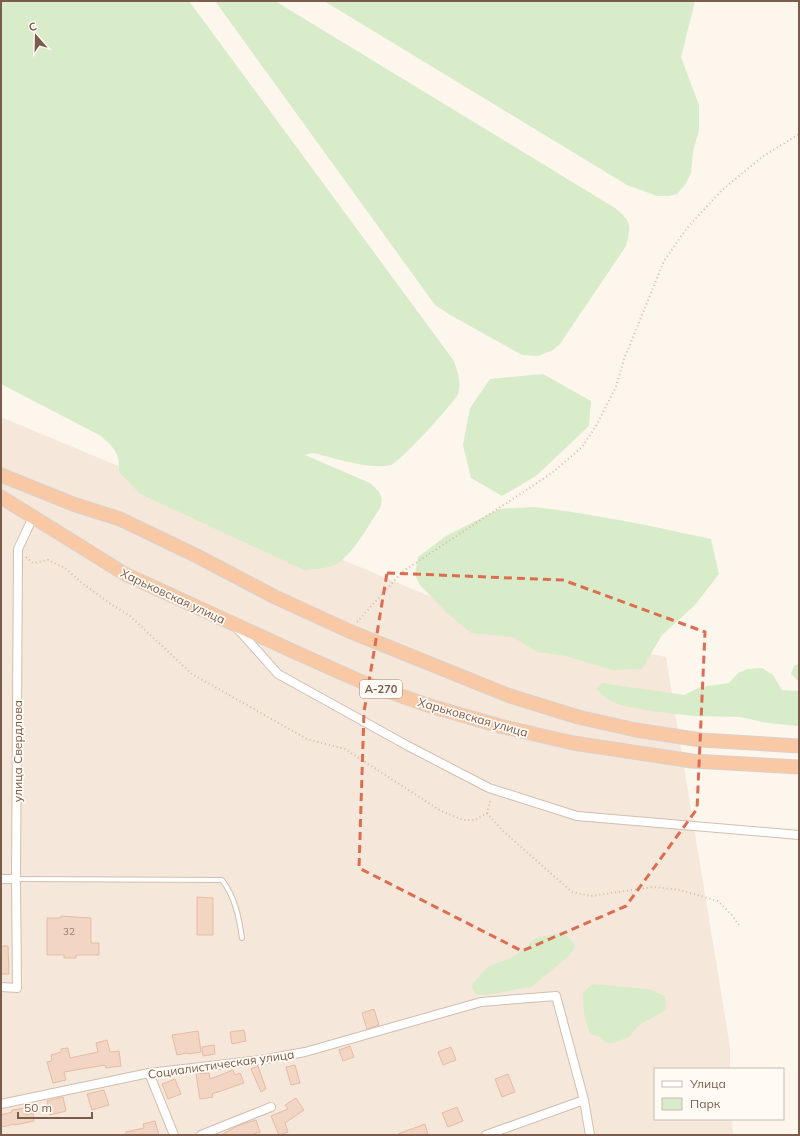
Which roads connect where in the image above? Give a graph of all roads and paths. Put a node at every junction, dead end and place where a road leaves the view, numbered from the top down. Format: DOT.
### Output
graph roads {
  1 [pos="799,134"];
  2 [pos="1,475"];
  3 [pos="1,497"];
  4 [pos="33,517"];
  5 [pos="18,549"];
  6 [pos="234,624"];
  7 [pos="349,631"];
  8 [pos="799,746"];
  9 [pos="799,767"];
  10 [pos="494,790"];
  11 [pos="487,813"];
  12 [pos="799,835"];
  13 [pos="1,879"];
  14 [pos="16,879"];
  15 [pos="739,925"];
  16 [pos="242,938"];
  17 [pos="1,987"];
  18 [pos="149,1073"];
  19 [pos="584,1100"];
  20 [pos="1,1104"];
  21 [pos="271,1107"];
  22 [pos="174,1135"];
  23 [pos="201,1135"];
  24 [pos="486,1135"];
  25 [pos="590,1135"];
  1 -- 7 [label="path"];
  2 -- 7 [label="highway"];
  3 -- 4 [label="highway, Харьковская улица / А-270"];
  4 -- 5 [label="street, улица Свердлова"];
  4 -- 6 [label="highway, Харьковская улица / А-270"];
  5 -- 11 [label="path"];
  5 -- 14 [label="street, улица Свердлова"];
  6 -- 9 [label="highway, Харьковская улица / А-270"];
  6 -- 10 [label="street"];
  7 -- 8 [label="highway"];
  10 -- 11 [label="path"];
  10 -- 12 [label="street"];
  11 -- 15 [label="path"];
  13 -- 14 [label="street"];
  14 -- 16 [label="lane"];
  14 -- 17 [label="street, улица Свердлова"];
  18 -- 19 [label="street, Социалистическая улица"];
  18 -- 20 [label="street, Социалистическая улица"];
  18 -- 22 [label="street"];
  19 -- 24 [label="street"];
  19 -- 25 [label="street"];
  21 -- 23 [label="street"];
}
